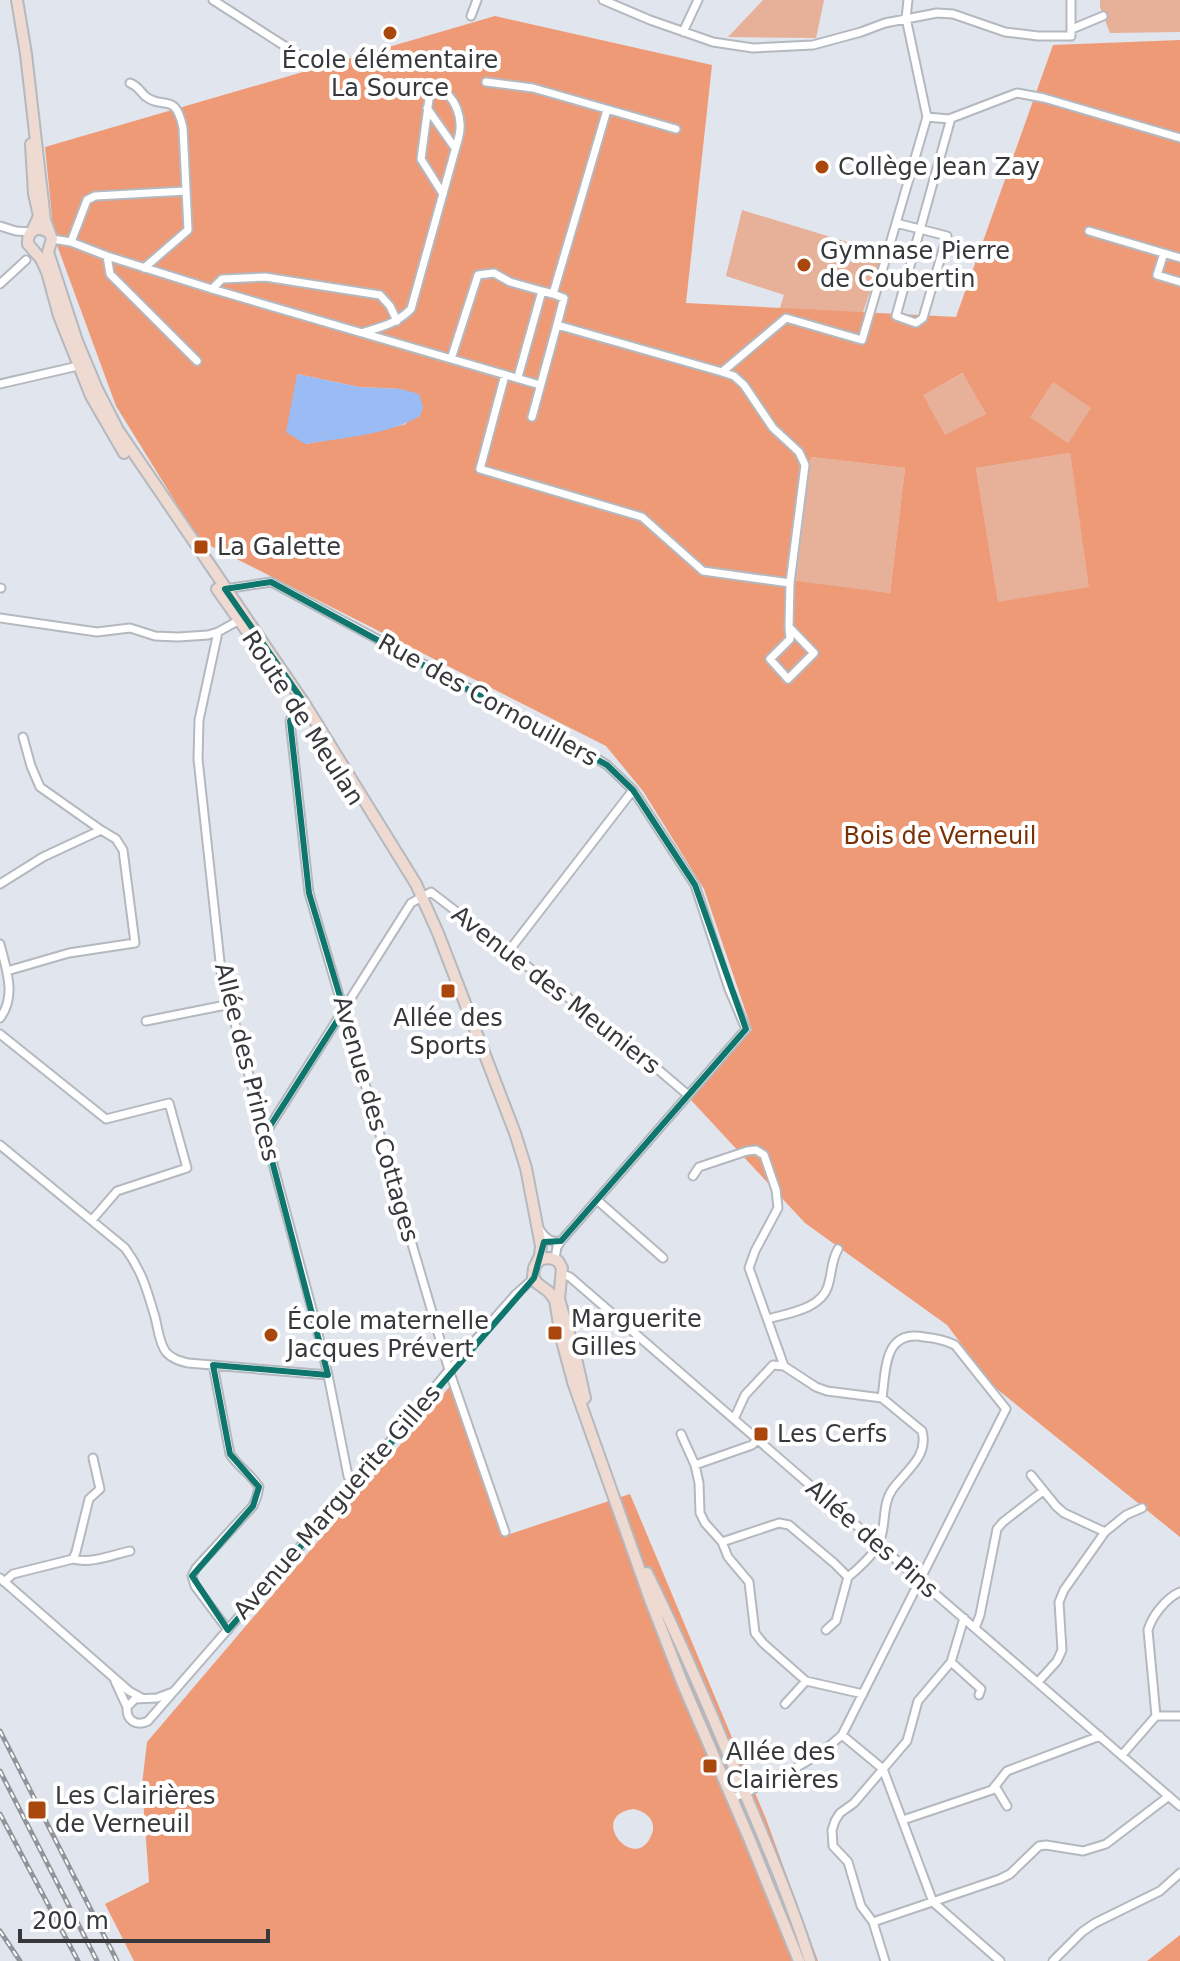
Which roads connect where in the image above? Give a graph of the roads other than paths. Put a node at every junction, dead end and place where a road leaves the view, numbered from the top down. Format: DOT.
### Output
graph roads {
  1 [pos="17,0"];
  2 [pos="213,0"];
  3 [pos="477,0"];
  4 [pos="698,0"];
  5 [pos="908,0"];
  6 [pos="1071,0"];
  7 [pos="605,1"];
  8 [pos="471,16"];
  9 [pos="1103,16"];
  10 [pos="906,18"];
  11 [pos="683,32"];
  12 [pos="1072,32"];
  13 [pos="308,61"];
  14 [pos="486,82"];
  15 [pos="130,83"];
  16 [pos="30,98"];
  17 [pos="427,108"];
  18 [pos="607,110"];
  19 [pos="927,117"];
  20 [pos="951,118"];
  21 [pos="676,129"];
  22 [pos="1180,138"];
  23 [pos="455,148"];
  24 [pos="186,191"];
  25 [pos="443,194"];
  26 [pos="896,223"];
  27 [pos="4,228"];
  28 [pos="921,229"];
  29 [pos="31,231"];
  30 [pos="1089,231"];
  31 [pos="50,240"];
  32 [pos="71,242"];
  33 [pos="30,253"];
  34 [pos="1164,253"];
  35 [pos="107,256"];
  36 [pos="1180,258"];
  37 [pos="144,268"];
  38 [pos="1180,282"];
  39 [pos="0,284"];
  40 [pos="212,289"];
  41 [pos="542,291"];
  42 [pos="553,294"];
  43 [pos="397,321"];
  44 [pos="557,325"];
  45 [pos="361,333"];
  46 [pos="451,359"];
  47 [pos="197,361"];
  48 [pos="78,366"];
  49 [pos="722,372"];
  50 [pos="505,375"];
  51 [pos="518,377"];
  52 [pos="0,384"];
  53 [pos="540,385"];
  54 [pos="532,417"];
  55 [pos="790,583"];
  56 [pos="225,589"];
  57 [pos="0,618"];
  58 [pos="242,619"];
  59 [pos="789,627"];
  60 [pos="218,632"];
  61 [pos="302,704"];
  62 [pos="23,737"];
  63 [pos="633,790"];
  64 [pos="101,830"];
  65 [pos="0,884"];
  66 [pos="420,898"];
  67 [pos="0,944"];
  68 [pos="508,952"];
  69 [pos="7,971"];
  70 [pos="231,1004"];
  71 [pos="344,1010"];
  72 [pos="0,1018"];
  73 [pos="146,1021"];
  74 [pos="0,1034"];
  75 [pos="688,1095"];
  76 [pos="265,1134"];
  77 [pos="0,1145"];
  78 [pos="693,1176"];
  79 [pos="597,1200"];
  80 [pos="92,1220"];
  81 [pos="539,1229"];
  82 [pos="561,1241"];
  83 [pos="541,1243"];
  84 [pos="838,1249"];
  85 [pos="663,1258"];
  86 [pos="553,1259"];
  87 [pos="534,1272"];
  88 [pos="562,1277"];
  89 [pos="543,1287"];
  90 [pos="768,1319"];
  91 [pos="213,1365"];
  92 [pos="784,1366"];
  93 [pos="449,1370"];
  94 [pos="328,1375"];
  95 [pos="882,1398"];
  96 [pos="734,1419"];
  97 [pos="681,1434"];
  98 [pos="757,1440"];
  99 [pos="595,1443"];
  100 [pos="93,1458"];
  101 [pos="695,1465"];
  102 [pos="1031,1475"];
  103 [pos="353,1486"];
  104 [pos="1043,1491"];
  105 [pos="1142,1508"];
  106 [pos="505,1532"];
  107 [pos="1105,1532"];
  108 [pos="628,1535"];
  109 [pos="722,1542"];
  110 [pos="879,1544"];
  111 [pos="130,1551"];
  112 [pos="73,1559"];
  113 [pos="848,1577"];
  114 [pos="2,1580"];
  115 [pos="920,1580"];
  116 [pos="1180,1592"];
  117 [pos="964,1618"];
  118 [pos="975,1628"];
  119 [pos="228,1630"];
  120 [pos="826,1630"];
  121 [pos="951,1662"];
  122 [pos="108,1673"];
  123 [pos="806,1681"];
  124 [pos="1038,1682"];
  125 [pos="173,1692"];
  126 [pos="863,1694"];
  127 [pos="979,1695"];
  128 [pos="144,1699"];
  129 [pos="785,1704"];
  130 [pos="127,1707"];
  131 [pos="1156,1716"];
  132 [pos="1180,1716"];
  133 [pos="151,1717"];
  134 [pos="842,1735"];
  135 [pos="1100,1736"];
  136 [pos="1122,1755"];
  137 [pos="883,1769"];
  138 [pos="995,1786"];
  139 [pos="743,1789"];
  140 [pos="730,1794"];
  141 [pos="1169,1796"];
  142 [pos="1007,1806"];
  143 [pos="1180,1806"];
  144 [pos="903,1820"];
  145 [pos="1180,1873"];
  146 [pos="933,1902"];
  147 [pos="873,1922"];
  148 [pos="799,1961"];
  149 [pos="810,1961"];
  150 [pos="885,1961"];
  151 [pos="1000,1961"];
  152 [pos="1053,1961"];
  1 -- 16 [label="main road"];
  2 -- 13 [label="street"];
  3 -- 8 [label="street"];
  4 -- 11 [label="street"];
  5 -- 10 [label="street"];
  6 -- 12 [label="street"];
  7 -- 11 [label="street"];
  9 -- 12 [label="street"];
  10 -- 11 [label="street"];
  10 -- 12 [label="street"];
  10 -- 19 [label="street"];
  14 -- 18 [label="street"];
  15 -- 24 [label="street"];
  16 -- 29 [label="main road"];
  16 -- 31 [label="main road, Route de Meulan"];
  17 -- 23 [label="street"];
  17 -- 23 [label="street"];
  17 -- 25 [label="street"];
  18 -- 21 [label="street"];
  18 -- 42 [label="street"];
  19 -- 20 [label="street"];
  19 -- 26 [label="street"];
  20 -- 22 [label="street"];
  20 -- 28 [label="street"];
  23 -- 25 [label="street"];
  24 -- 32 [label="street"];
  24 -- 37 [label="street"];
  25 -- 43 [label="street"];
  26 -- 28 [label="street"];
  26 -- 49 [label="street"];
  27 -- 29 [label="street"];
  27 -- 33 [label="street"];
  28 -- 28 [label="street"];
  29 -- 31 [label="main road"];
  29 -- 33 [label="main road"];
  30 -- 34 [label="street"];
  31 -- 32 [label="street"];
  31 -- 33 [label="main road"];
  31 -- 56 [label="main road, Route de Meulan"];
  32 -- 35 [label="street"];
  33 -- 39 [label="street"];
  33 -- 48 [label="main road, Route de Meulan"];
  34 -- 36 [label="street"];
  34 -- 38 [label="street"];
  35 -- 37 [label="street"];
  35 -- 47 [label="street"];
  37 -- 40 [label="street"];
  40 -- 43 [label="street"];
  40 -- 45 [label="street"];
  41 -- 42 [label="street"];
  41 -- 46 [label="street"];
  41 -- 51 [label="street"];
  42 -- 44 [label="street"];
  43 -- 45 [label="street"];
  44 -- 49 [label="street"];
  44 -- 53 [label="street"];
  45 -- 46 [label="street"];
  46 -- 50 [label="street"];
  48 -- 52 [label="street"];
  48 -- 58 [label="main road, Route de Meulan"];
  49 -- 55 [label="street"];
  50 -- 51 [label="street"];
  50 -- 55 [label="street"];
  51 -- 53 [label="street"];
  53 -- 54 [label="street"];
  55 -- 59 [label="street"];
  56 -- 58 [label="main road, Route de Meulan"];
  56 -- 63 [label="street, Rue des Cornouillers"];
  57 -- 60 [label="street"];
  58 -- 60 [label="street"];
  58 -- 61 [label="main road, Route de Meulan"];
  59 -- 59 [label="street"];
  60 -- 70 [label="street, Allée des Princes"];
  61 -- 66 [label="main road, Route de Meulan"];
  61 -- 71 [label="street, Avenue des Cottages"];
  62 -- 64 [label="street"];
  63 -- 68 [label="street"];
  63 -- 75 [label="street, Rue des Cornouillers"];
  64 -- 65 [label="street"];
  64 -- 69 [label="street"];
  66 -- 68 [label="street, Avenue des Meuniers"];
  66 -- 71 [label="street"];
  66 -- 81 [label="main road, Route de Meulan"];
  67 -- 69 [label="street"];
  68 -- 75 [label="street, Avenue des Meuniers"];
  69 -- 72 [label="street"];
  70 -- 73 [label="street"];
  70 -- 76 [label="street, Allée des Princes"];
  71 -- 76 [label="street"];
  71 -- 93 [label="street, Avenue des Cottages"];
  74 -- 80 [label="street"];
  75 -- 79 [label="street"];
  76 -- 94 [label="street, Allée des Princes"];
  77 -- 80 [label="street"];
  78 -- 90 [label="street"];
  79 -- 82 [label="street"];
  79 -- 85 [label="street"];
  80 -- 91 [label="street"];
  81 -- 82 [label="street"];
  81 -- 83 [label="main road, Route de Meulan"];
  82 -- 86 [label="street"];
  83 -- 86 [label="main road, Route de Meulan"];
  83 -- 87 [label="main road, Route de Meulan"];
  84 -- 90 [label="street"];
  86 -- 87 [label="main road"];
  86 -- 88 [label="main road"];
  87 -- 89 [label="main road"];
  87 -- 93 [label="street, Avenue Marguerite Gilles"];
  88 -- 89 [label="main road"];
  88 -- 96 [label="street, Allée des Pins"];
  88 -- 99 [label="main road"];
  89 -- 99 [label="main road"];
  90 -- 92 [label="street"];
  91 -- 94 [label="street"];
  91 -- 119 [label="street"];
  92 -- 95 [label="street"];
  92 -- 96 [label="street"];
  93 -- 103 [label="street, Avenue Marguerite Gilles"];
  93 -- 106 [label="street, Avenue des Cottages"];
  94 -- 103 [label="street, Allée des Princes"];
  95 -- 110 [label="street"];
  95 -- 115 [label="street"];
  96 -- 98 [label="street, Allée des Pins"];
  97 -- 101 [label="street"];
  98 -- 101 [label="street"];
  98 -- 110 [label="street, Allée des Pins"];
  99 -- 108 [label="main road"];
  100 -- 112 [label="street"];
  101 -- 109 [label="street"];
  102 -- 104 [label="street"];
  103 -- 119 [label="street, Avenue Marguerite Gilles"];
  104 -- 107 [label="street"];
  104 -- 118 [label="street"];
  105 -- 107 [label="street"];
  107 -- 124 [label="street"];
  108 -- 139 [label="main road"];
  108 -- 140 [label="main road"];
  109 -- 113 [label="street"];
  109 -- 123 [label="street"];
  110 -- 113 [label="street"];
  110 -- 115 [label="street, Allée des Pins"];
  111 -- 112 [label="street"];
  112 -- 114 [label="street"];
  113 -- 120 [label="street"];
  114 -- 122 [label="street"];
  115 -- 117 [label="street, Allée des Pins"];
  115 -- 126 [label="street"];
  116 -- 131 [label="street"];
  117 -- 118 [label="street, Allée des Pins"];
  117 -- 121 [label="street"];
  118 -- 124 [label="street, Allée des Pins"];
  119 -- 125 [label="street, Avenue Marguerite Gilles"];
  121 -- 127 [label="street"];
  121 -- 137 [label="street"];
  122 -- 128 [label="street"];
  122 -- 130 [label="street"];
  123 -- 126 [label="street"];
  123 -- 129 [label="street"];
  124 -- 135 [label="street, Allée des Pins"];
  125 -- 128 [label="street"];
  125 -- 133 [label="street, Avenue Marguerite Gilles"];
  126 -- 134 [label="street"];
  128 -- 130 [label="street"];
  128 -- 133 [label="street"];
  130 -- 133 [label="street"];
  131 -- 132 [label="street"];
  131 -- 136 [label="street"];
  134 -- 137 [label="street"];
  134 -- 139 [label="street"];
  135 -- 136 [label="street, Allée des Pins"];
  135 -- 138 [label="street"];
  136 -- 141 [label="street, Allée des Pins"];
  137 -- 144 [label="street"];
  137 -- 147 [label="street"];
  138 -- 142 [label="street"];
  138 -- 144 [label="street"];
  139 -- 140 [label="street"];
  139 -- 149 [label="main road"];
  140 -- 148 [label="main road"];
  141 -- 143 [label="street, Allée des Pins"];
  141 -- 146 [label="street"];
  144 -- 146 [label="street"];
  145 -- 152 [label="street"];
  146 -- 147 [label="street"];
  146 -- 151 [label="street"];
  147 -- 150 [label="street"];
}
